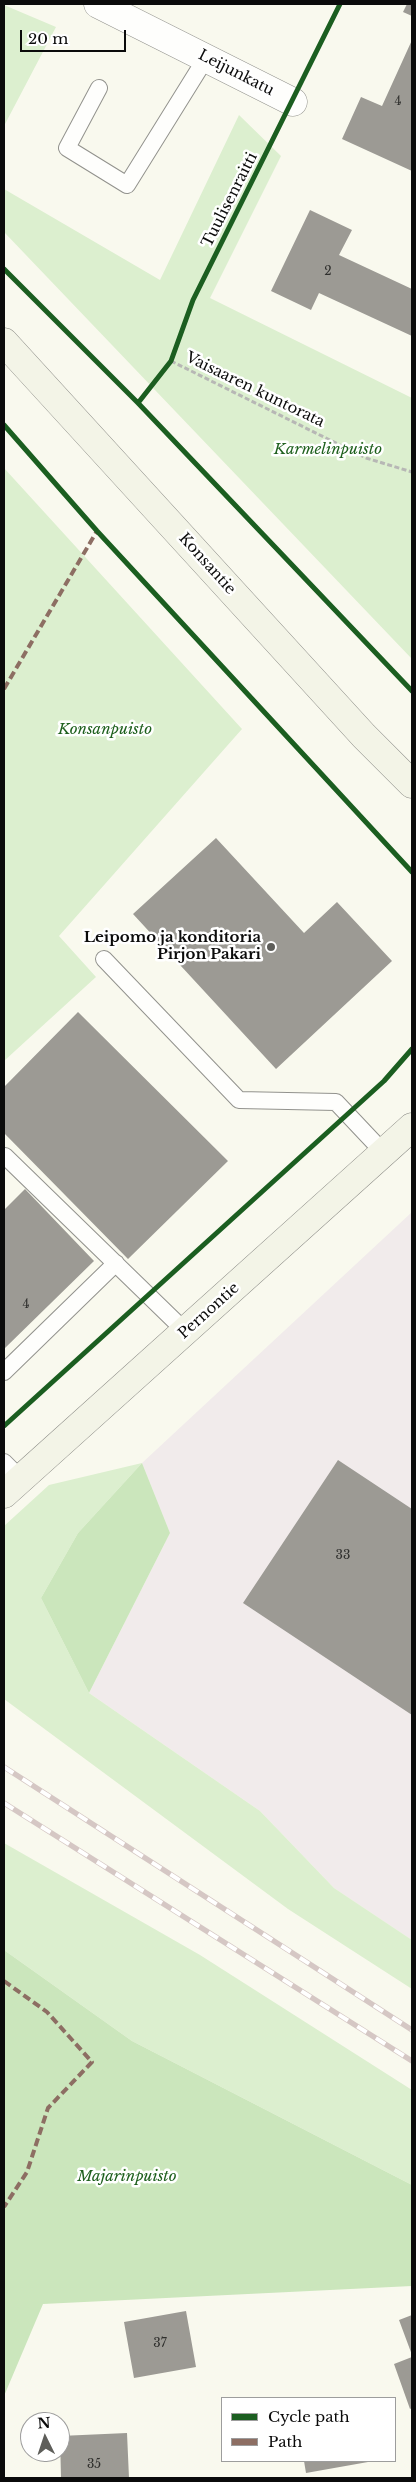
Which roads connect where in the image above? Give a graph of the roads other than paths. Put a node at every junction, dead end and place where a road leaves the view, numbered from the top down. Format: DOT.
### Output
graph roads {
  1 [pos="104,5"];
  2 [pos="206,58"];
  3 [pos="99,88"];
  4 [pos="293,102"];
  5 [pos="4,342"];
  6 [pos="412,784"];
  7 [pos="104,959"];
  8 [pos="412,1127"];
  9 [pos="385,1154"];
  10 [pos="4,1157"];
  11 [pos="116,1263"];
  12 [pos="186,1332"];
  13 [pos="4,1372"];
  14 [pos="9,1479"];
  1 -- 2 [label="street, Leijunkatu"];
  2 -- 3 [label="lane"];
  2 -- 4 [label="street, Leijunkatu"];
  5 -- 6 [label="street, Konsantie"];
  7 -- 9 [label="lane"];
  8 -- 9 [label="street, Pernontie"];
  9 -- 12 [label="street, Pernontie"];
  10 -- 11 [label="lane"];
  11 -- 12 [label="lane"];
  11 -- 13 [label="lane"];
  12 -- 14 [label="street, Pernontie"];
}
